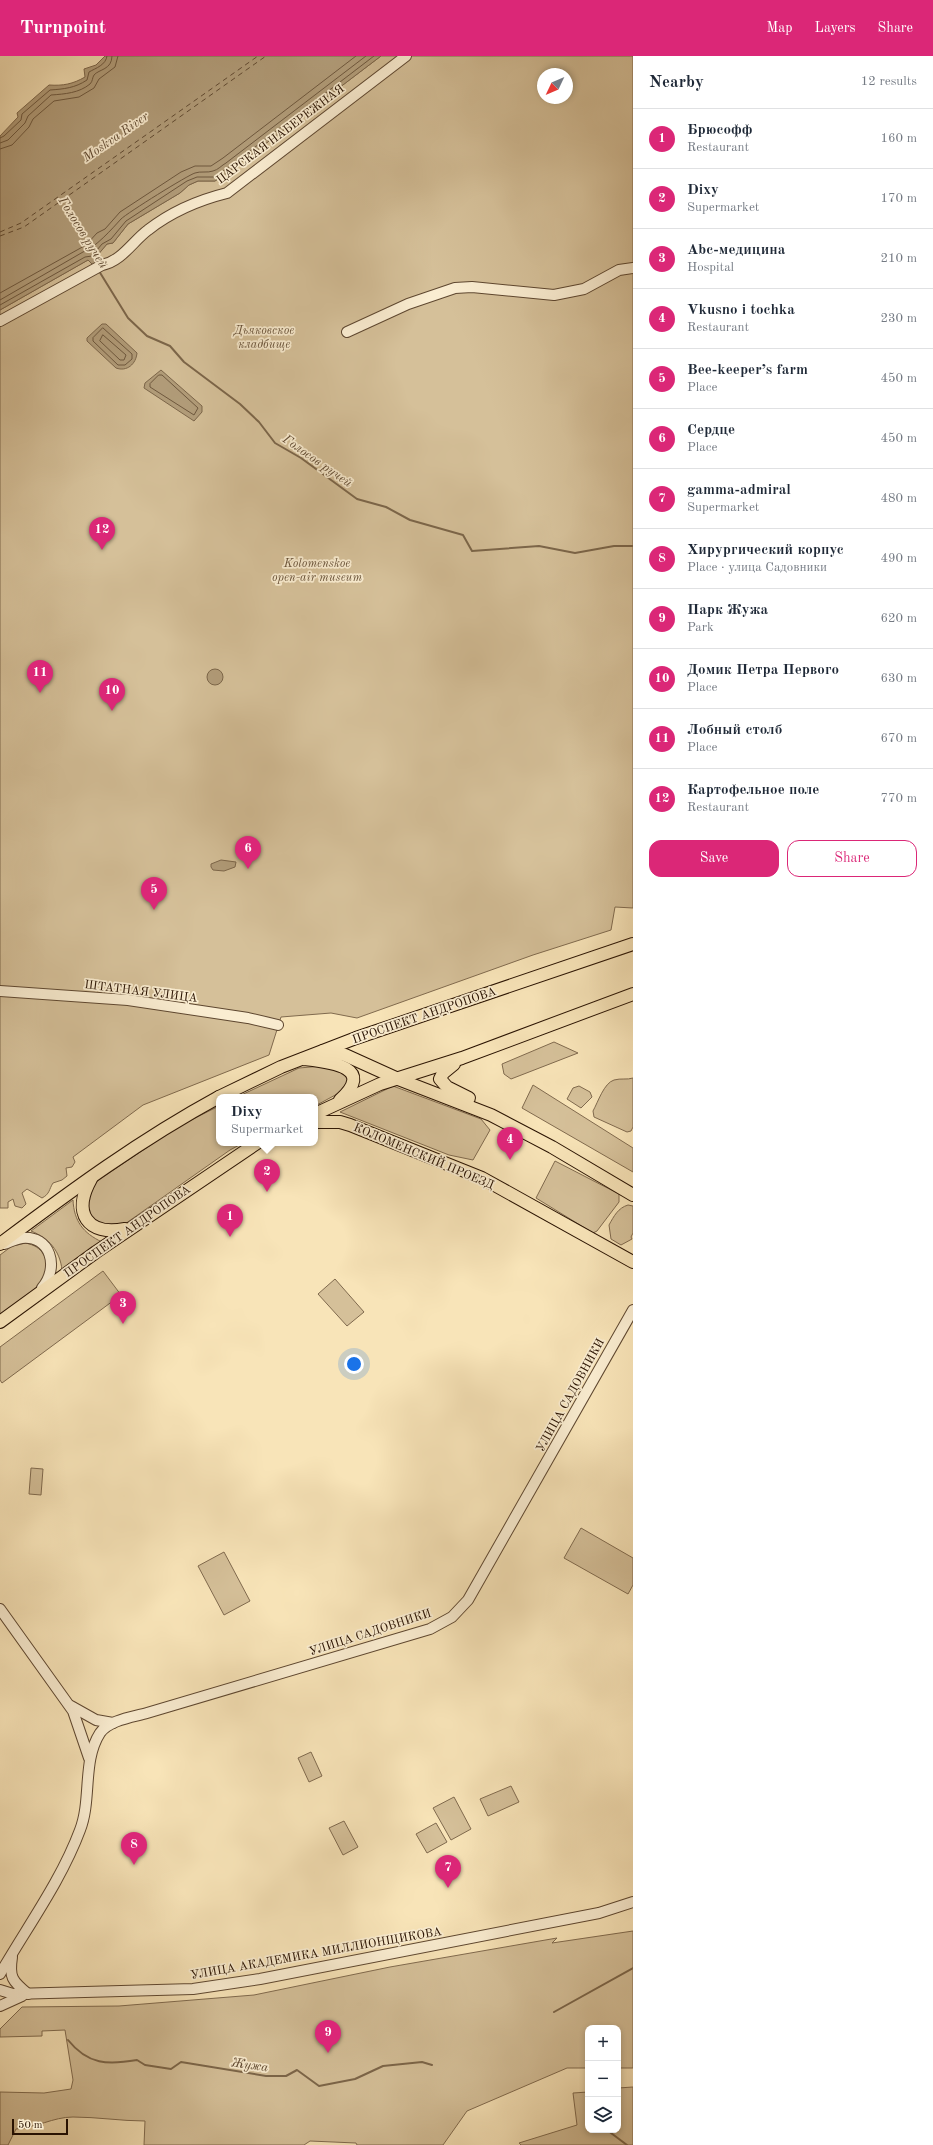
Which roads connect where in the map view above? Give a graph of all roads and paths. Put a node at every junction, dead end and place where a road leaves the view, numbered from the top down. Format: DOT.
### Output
graph roads {
  1 [pos="406,56"];
  2 [pos="633,268"];
  3 [pos="0,321"];
  4 [pos="347,332"];
  5 [pos="633,944"];
  6 [pos="0,991"];
  7 [pos="633,994"];
  8 [pos="278,1025"];
  9 [pos="321,1051"];
  10 [pos="462,1058"];
  11 [pos="300,1059"];
  12 [pos="398,1079"];
  13 [pos="225,1094"];
  14 [pos="216,1099"];
  15 [pos="335,1104"];
  16 [pos="318,1112"];
  17 [pos="491,1115"];
  18 [pos="318,1122"];
  19 [pos="251,1146"];
  20 [pos="93,1175"];
  21 [pos="633,1196"];
  22 [pos="131,1228"];
  23 [pos="0,1245"];
  24 [pos="633,1262"];
  25 [pos="36,1296"];
  26 [pos="633,1310"];
  27 [pos="0,1322"];
  28 [pos="0,1609"];
  29 [pos="68,1704"];
  30 [pos="94,1719"];
  31 [pos="113,1723"];
  32 [pos="81,1733"];
  33 [pos="100,1734"];
  34 [pos="90,1762"];
  35 [pos="633,1902"];
  36 [pos="14,1950"];
  37 [pos="0,1974"];
  38 [pos="0,1990"];
  39 [pos="28,1994"];
  40 [pos="0,2006"];
  1 -- 3 [label="street, ЦАРСКАЯ НАБЕРЕЖНАЯ"];
  2 -- 4 [label="street"];
  5 -- 9 [label="main road, ПРОСПЕКТ АНДРОПОВА"];
  6 -- 8 [label="street, ШТАТНАЯ УЛИЦА"];
  7 -- 10 [label="main road"];
  9 -- 11 [label="main road, ПРОСПЕКТ АНДРОПОВА"];
  9 -- 12 [label="main road"];
  10 -- 12 [label="main road"];
  10 -- 17 [label="main road"];
  11 -- 13 [label="main road, ПРОСПЕКТ АНДРОПОВА"];
  11 -- 15 [label="main road"];
  12 -- 15 [label="main road"];
  12 -- 17 [label="main road"];
  14 -- 20 [label="main road, ПРОСПЕКТ АНДРОПОВА"];
  15 -- 16 [label="main road"];
  17 -- 21 [label="main road"];
  18 -- 24 [label="main road, КОЛОМЕНСКИЙ ПРОЕЗД"];
  19 -- 22 [label="main road, ПРОСПЕКТ АНДРОПОВА"];
  20 -- 22 [label="main road"];
  20 -- 23 [label="main road, ПРОСПЕКТ АНДРОПОВА"];
  22 -- 25 [label="main road, ПРОСПЕКТ АНДРОПОВА"];
  23 -- 25 [label="street"];
  25 -- 27 [label="main road, ПРОСПЕКТ АНДРОПОВА"];
  26 -- 31 [label="street, УЛИЦА САДОВНИКИ"];
  28 -- 29 [label="street"];
  29 -- 30 [label="street, УЛИЦА САДОВНИКИ"];
  29 -- 32 [label="street"];
  30 -- 31 [label="street, УЛИЦА САДОВНИКИ"];
  30 -- 32 [label="street"];
  30 -- 33 [label="street"];
  31 -- 33 [label="street, УЛИЦА САДОВНИКИ"];
  32 -- 33 [label="street"];
  32 -- 34 [label="street"];
  33 -- 34 [label="street"];
  34 -- 36 [label="street"];
  35 -- 39 [label="street, УЛИЦА АКАДЕМИКА МИЛЛИОНЩИКОВА"];
  36 -- 37 [label="street"];
  36 -- 39 [label="street"];
  38 -- 39 [label="street, УЛИЦА АКАДЕМИКА МИЛЛИОНЩИКОВА"];
  39 -- 40 [label="street"];
}
